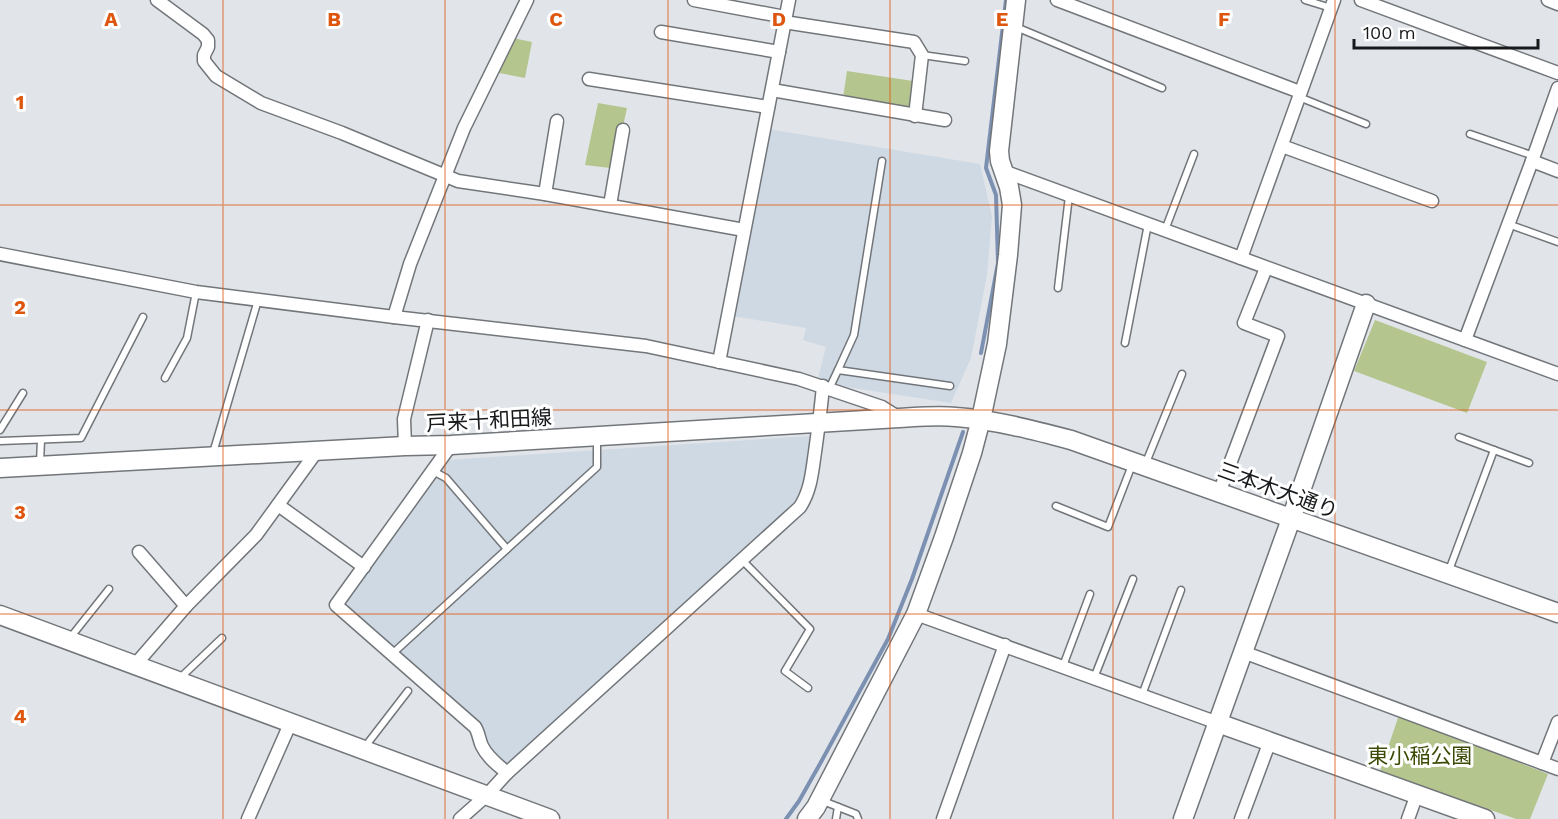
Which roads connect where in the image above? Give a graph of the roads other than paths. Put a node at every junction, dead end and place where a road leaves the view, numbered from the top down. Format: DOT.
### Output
graph roads {
  1 [pos="157,0"];
  2 [pos="527,0"];
  3 [pos="694,0"];
  4 [pos="789,0"];
  5 [pos="1016,0"];
  6 [pos="1057,0"];
  7 [pos="1305,0"];
  8 [pos="1361,0"];
  9 [pos="1548,0"];
  10 [pos="1333,4"];
  11 [pos="1558,4"];
  12 [pos="785,20"];
  13 [pos="1013,25"];
  14 [pos="661,32"];
  15 [pos="779,52"];
  16 [pos="922,55"];
  17 [pos="965,61"];
  18 [pos="1558,73"];
  19 [pos="589,79"];
  20 [pos="1162,88"];
  21 [pos="1558,88"];
  22 [pos="772,90"];
  23 [pos="1300,94"];
  24 [pos="768,107"];
  25 [pos="1554,113"];
  26 [pos="915,116"];
  27 [pos="945,120"];
  28 [pos="557,121"];
  29 [pos="1366,124"];
  30 [pos="623,130"];
  31 [pos="1470,134"];
  32 [pos="1282,146"];
  33 [pos="1194,154"];
  34 [pos="1533,158"];
  35 [pos="882,161"];
  36 [pos="1003,171"];
  37 [pos="1558,171"];
  38 [pos="445,175"];
  39 [pos="545,194"];
  40 [pos="1070,195"];
  41 [pos="1432,201"];
  42 [pos="610,205"];
  43 [pos="1148,224"];
  44 [pos="1508,225"];
  45 [pos="744,230"];
  46 [pos="1165,230"];
  47 [pos="1558,242"];
  48 [pos="0,254"];
  49 [pos="1241,258"];
  50 [pos="1266,267"];
  51 [pos="1058,288"];
  52 [pos="196,292"];
  53 [pos="258,300"];
  54 [pos="1366,304"];
  55 [pos="143,317"];
  56 [pos="394,317"];
  57 [pos="428,320"];
  58 [pos="1465,340"];
  59 [pos="1125,343"];
  60 [pos="718,362"];
  61 [pos="838,370"];
  62 [pos="1182,374"];
  63 [pos="1558,374"];
  64 [pos="165,378"];
  65 [pos="950,386"];
  66 [pos="826,388"];
  67 [pos="23,393"];
  68 [pos="899,418"];
  69 [pos="981,419"];
  70 [pos="819,423"];
  71 [pos="0,430"];
  72 [pos="597,436"];
  73 [pos="1459,437"];
  74 [pos="41,440"];
  75 [pos="0,441"];
  76 [pos="451,445"];
  77 [pos="405,446"];
  78 [pos="1494,450"];
  79 [pos="317,451"];
  80 [pos="213,457"];
  81 [pos="1529,463"];
  82 [pos="1139,464"];
  83 [pos="40,466"];
  84 [pos="0,468"];
  85 [pos="433,470"];
  86 [pos="1219,493"];
  87 [pos="278,505"];
  88 [pos="1056,506"];
  89 [pos="1291,519"];
  90 [pos="507,549"];
  91 [pos="139,552"];
  92 [pos="741,560"];
  93 [pos="364,567"];
  94 [pos="1448,573"];
  95 [pos="1133,579"];
  96 [pos="109,589"];
  97 [pos="1181,590"];
  98 [pos="1090,594"];
  99 [pos="186,606"];
  100 [pos="1558,613"];
  101 [pos="916,614"];
  102 [pos="0,615"];
  103 [pos="222,638"];
  104 [pos="68,640"];
  105 [pos="1005,645"];
  106 [pos="1243,652"];
  107 [pos="392,654"];
  108 [pos="135,665"];
  109 [pos="1064,666"];
  110 [pos="1094,678"];
  111 [pos="177,681"];
  112 [pos="808,688"];
  113 [pos="408,691"];
  114 [pos="1142,695"];
  115 [pos="1558,722"];
  116 [pos="1218,723"];
  117 [pos="290,724"];
  118 [pos="1270,741"];
  119 [pos="363,750"];
  120 [pos="1542,763"];
  121 [pos="1558,769"];
  122 [pos="507,773"];
  123 [pos="487,795"];
  124 [pos="1417,795"];
  125 [pos="819,800"];
  126 [pos="838,807"];
  127 [pos="538,817"];
  128 [pos="248,819"];
  129 [pos="460,819"];
  130 [pos="807,819"];
  131 [pos="836,819"];
  132 [pos="858,819"];
  133 [pos="943,819"];
  134 [pos="1184,819"];
  135 [pos="1241,819"];
  136 [pos="1408,819"];
  137 [pos="1485,819"];
  1 -- 38 [label="street"];
  2 -- 38 [label="street"];
  3 -- 12 [label="street"];
  4 -- 12 [label="street"];
  5 -- 13 [label="street"];
  6 -- 23 [label="street"];
  7 -- 10 [label="lane"];
  8 -- 18 [label="street"];
  9 -- 11 [label="street"];
  10 -- 23 [label="street"];
  12 -- 15 [label="street"];
  12 -- 16 [label="street"];
  13 -- 20 [label="lane"];
  13 -- 36 [label="street"];
  14 -- 15 [label="street"];
  15 -- 22 [label="street"];
  16 -- 17 [label="lane"];
  16 -- 26 [label="street"];
  19 -- 24 [label="street"];
  21 -- 25 [label="street"];
  22 -- 24 [label="street"];
  22 -- 26 [label="street"];
  23 -- 29 [label="lane"];
  23 -- 32 [label="street"];
  24 -- 45 [label="street"];
  25 -- 34 [label="street"];
  26 -- 27 [label="street"];
  28 -- 39 [label="street"];
  30 -- 42 [label="street"];
  31 -- 34 [label="lane"];
  32 -- 41 [label="street"];
  32 -- 49 [label="street"];
  33 -- 46 [label="lane"];
  34 -- 37 [label="street"];
  34 -- 44 [label="street"];
  35 -- 61 [label="lane"];
  36 -- 40 [label="street"];
  36 -- 69 [label="street"];
  38 -- 39 [label="street"];
  38 -- 56 [label="street"];
  39 -- 42 [label="street"];
  40 -- 43 [label="street"];
  40 -- 51 [label="lane"];
  42 -- 45 [label="street"];
  43 -- 46 [label="street"];
  43 -- 59 [label="lane"];
  44 -- 47 [label="lane"];
  44 -- 58 [label="street"];
  45 -- 60 [label="street"];
  46 -- 49 [label="street"];
  48 -- 52 [label="street"];
  49 -- 50 [label="street"];
  50 -- 54 [label="street"];
  50 -- 86 [label="street"];
  52 -- 53 [label="street"];
  52 -- 64 [label="lane"];
  53 -- 56 [label="street"];
  53 -- 80 [label="lane"];
  54 -- 58 [label="street"];
  54 -- 89 [label="street"];
  55 -- 74 [label="lane"];
  56 -- 57 [label="street"];
  57 -- 60 [label="street"];
  57 -- 77 [label="street"];
  58 -- 63 [label="street"];
  60 -- 66 [label="street"];
  61 -- 65 [label="lane"];
  61 -- 66 [label="lane"];
  62 -- 82 [label="lane"];
  66 -- 68 [label="street"];
  66 -- 70 [label="street"];
  67 -- 71 [label="lane"];
  68 -- 69 [label="street, 戸来十和田線"];
  68 -- 70 [label="street, 戸来十和田線"];
  69 -- 82 [label="street, 三本木大通り"];
  69 -- 101 [label="street"];
  70 -- 72 [label="street, 戸来十和田線"];
  70 -- 92 [label="street"];
  72 -- 76 [label="street, 戸来十和田線"];
  72 -- 90 [label="lane"];
  73 -- 78 [label="lane"];
  74 -- 75 [label="lane"];
  74 -- 83 [label="lane"];
  76 -- 77 [label="street, 戸来十和田線"];
  76 -- 85 [label="street"];
  77 -- 79 [label="street, 戸来十和田線"];
  78 -- 81 [label="lane"];
  78 -- 94 [label="lane"];
  79 -- 80 [label="street, 戸来十和田線"];
  79 -- 87 [label="street"];
  80 -- 83 [label="street, 戸来十和田線"];
  82 -- 86 [label="street, 三本木大通り"];
  82 -- 88 [label="lane"];
  83 -- 84 [label="street, 戸来十和田線"];
  85 -- 90 [label="lane"];
  85 -- 93 [label="street"];
  86 -- 89 [label="street, 三本木大通り"];
  87 -- 93 [label="street"];
  87 -- 99 [label="street"];
  89 -- 94 [label="street, 三本木大通り"];
  89 -- 106 [label="street"];
  90 -- 107 [label="lane"];
  91 -- 99 [label="street"];
  92 -- 112 [label="lane"];
  92 -- 122 [label="street"];
  93 -- 107 [label="street"];
  94 -- 100 [label="street, 三本木大通り"];
  95 -- 110 [label="lane"];
  96 -- 104 [label="lane"];
  97 -- 114 [label="lane"];
  98 -- 109 [label="lane"];
  99 -- 108 [label="street"];
  101 -- 105 [label="street"];
  101 -- 125 [label="street"];
  102 -- 104 [label="street"];
  103 -- 111 [label="lane"];
  104 -- 108 [label="street"];
  105 -- 109 [label="street"];
  105 -- 133 [label="street"];
  106 -- 116 [label="street"];
  106 -- 120 [label="street"];
  107 -- 122 [label="street"];
  108 -- 111 [label="street"];
  109 -- 110 [label="street"];
  110 -- 114 [label="street"];
  111 -- 117 [label="street"];
  113 -- 119 [label="lane"];
  114 -- 116 [label="street"];
  115 -- 120 [label="street"];
  116 -- 118 [label="street"];
  116 -- 134 [label="street"];
  117 -- 119 [label="street"];
  117 -- 128 [label="street"];
  118 -- 124 [label="street"];
  118 -- 135 [label="street"];
  119 -- 123 [label="street"];
  120 -- 121 [label="street"];
  122 -- 123 [label="street"];
  123 -- 127 [label="street"];
  123 -- 129 [label="street"];
  124 -- 136 [label="street"];
  124 -- 137 [label="street"];
  125 -- 126 [label="lane"];
  125 -- 130 [label="street"];
  126 -- 131 [label="lane"];
  126 -- 132 [label="lane"];
}
